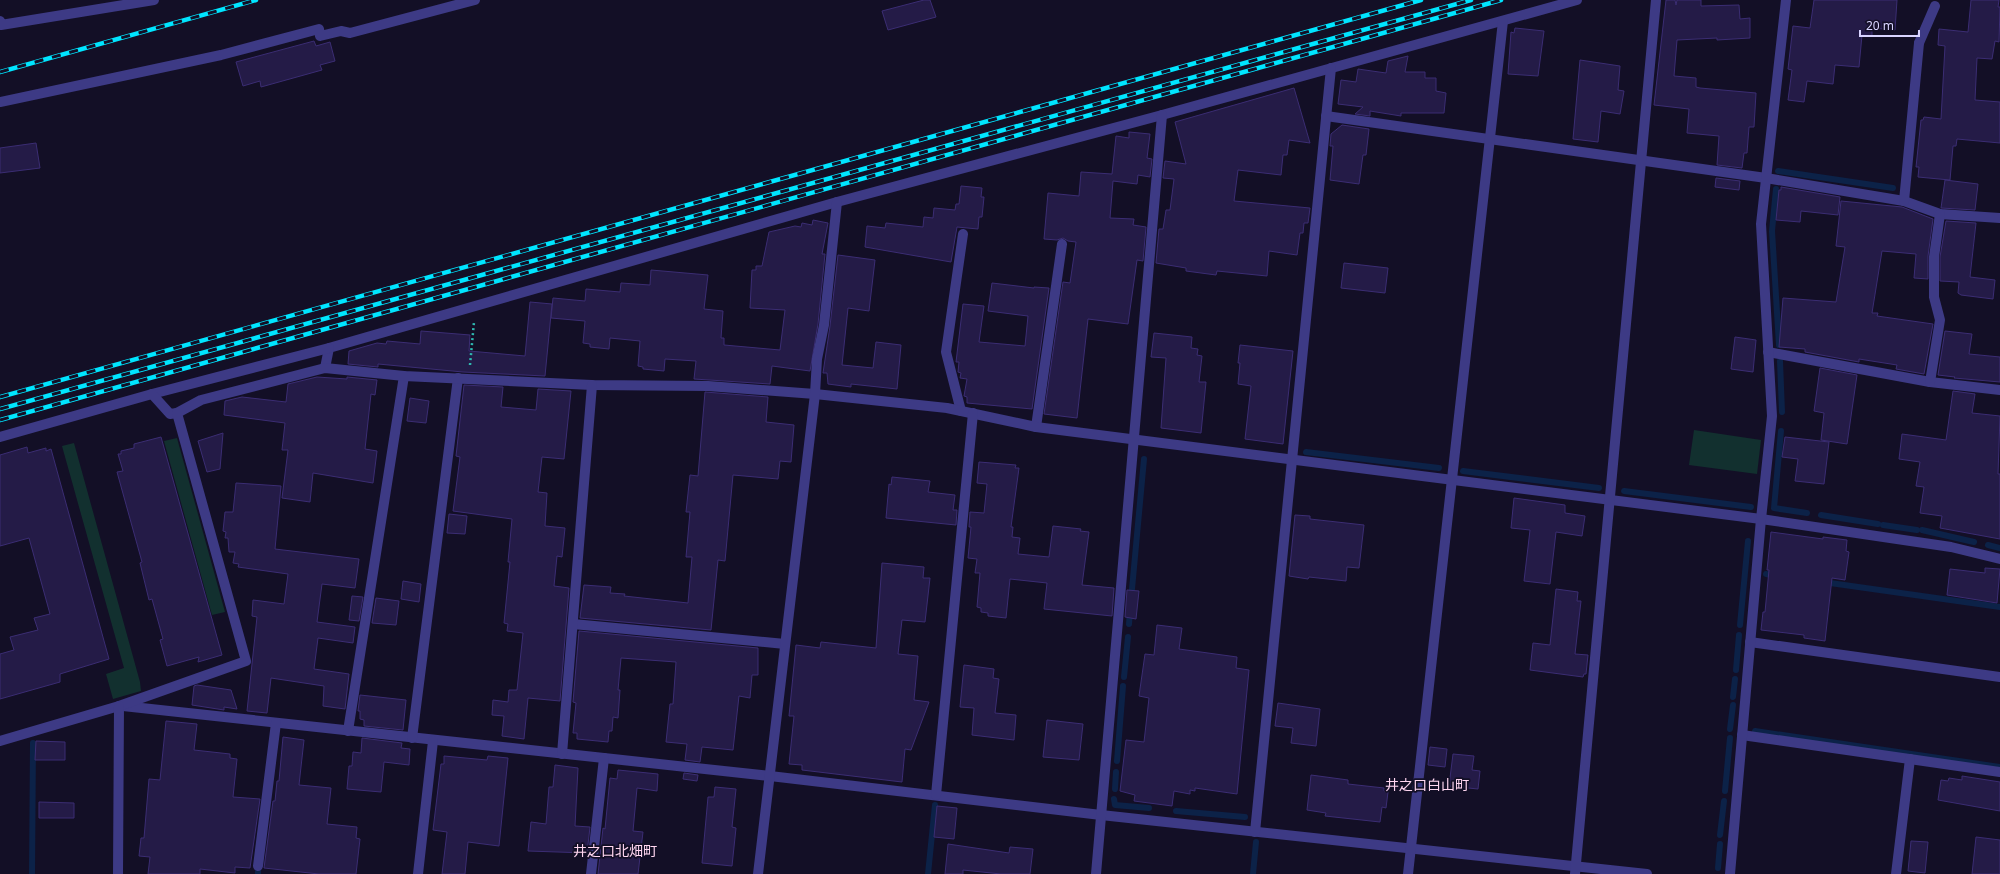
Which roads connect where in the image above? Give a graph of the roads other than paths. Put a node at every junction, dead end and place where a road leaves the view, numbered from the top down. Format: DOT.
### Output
graph roads {
  1 [pos="154,0"];
  2 [pos="475,0"];
  3 [pos="1577,0"];
  4 [pos="1656,0"];
  5 [pos="1786,0"];
  6 [pos="1936,6"];
  7 [pos="1503,20"];
  8 [pos="0,21"];
  9 [pos="1331,68"];
  10 [pos="0,102"];
  11 [pos="1162,115"];
  12 [pos="1326,116"];
  13 [pos="1490,139"];
  14 [pos="1641,160"];
  15 [pos="1766,178"];
  16 [pos="1904,201"];
  17 [pos="837,202"];
  18 [pos="1940,214"];
  19 [pos="2000,218"];
  20 [pos="963,234"];
  21 [pos="1062,244"];
  22 [pos="329,348"];
  23 [pos="1768,352"];
  24 [pos="325,368"];
  25 [pos="404,376"];
  26 [pos="458,378"];
  27 [pos="1930,382"];
  28 [pos="592,386"];
  29 [pos="2000,390"];
  30 [pos="152,394"];
  31 [pos="815,394"];
  32 [pos="961,411"];
  33 [pos="177,413"];
  34 [pos="973,413"];
  35 [pos="1036,427"];
  36 [pos="0,437"];
  37 [pos="1134,439"];
  38 [pos="1292,460"];
  39 [pos="1452,480"];
  40 [pos="1610,500"];
  41 [pos="1761,519"];
  42 [pos="2000,559"];
  43 [pos="573,624"];
  44 [pos="1750,642"];
  45 [pos="785,644"];
  46 [pos="2000,677"];
  47 [pos="119,706"];
  48 [pos="276,723"];
  49 [pos="348,731"];
  50 [pos="1742,735"];
  51 [pos="412,738"];
  52 [pos="434,740"];
  53 [pos="0,741"];
  54 [pos="562,754"];
  55 [pos="604,758"];
  56 [pos="1910,759"];
  57 [pos="2000,772"];
  58 [pos="770,776"];
  59 [pos="936,795"];
  60 [pos="1101,815"];
  61 [pos="1254,832"];
  62 [pos="1411,849"];
  63 [pos="258,866"];
  64 [pos="1575,870"];
  65 [pos="118,874"];
  66 [pos="418,874"];
  67 [pos="591,874"];
  68 [pos="758,874"];
  69 [pos="1096,874"];
  70 [pos="1408,874"];
  71 [pos="1647,874"];
  72 [pos="1730,874"];
  73 [pos="1896,874"];
  1 -- 8 [label="street"];
  2 -- 10 [label="street"];
  3 -- 7 [label="street"];
  4 -- 14 [label="street"];
  5 -- 15 [label="street"];
  6 -- 16 [label="street"];
  7 -- 9 [label="street"];
  7 -- 13 [label="street"];
  9 -- 11 [label="street"];
  9 -- 12 [label="street"];
  11 -- 17 [label="street"];
  11 -- 37 [label="street"];
  12 -- 13 [label="street"];
  12 -- 38 [label="street"];
  13 -- 14 [label="street"];
  13 -- 39 [label="street"];
  14 -- 15 [label="street"];
  14 -- 40 [label="street"];
  15 -- 16 [label="street"];
  15 -- 23 [label="street"];
  16 -- 18 [label="street"];
  17 -- 22 [label="street"];
  17 -- 31 [label="street"];
  18 -- 19 [label="street"];
  18 -- 27 [label="street"];
  20 -- 32 [label="street"];
  21 -- 35 [label="street"];
  22 -- 24 [label="street"];
  22 -- 30 [label="street"];
  23 -- 27 [label="street"];
  23 -- 41 [label="street"];
  24 -- 25 [label="street"];
  24 -- 33 [label="street"];
  25 -- 26 [label="street"];
  25 -- 49 [label="street"];
  26 -- 28 [label="street"];
  26 -- 51 [label="street"];
  27 -- 29 [label="street"];
  28 -- 31 [label="street"];
  28 -- 43 [label="street"];
  30 -- 33 [label="street"];
  30 -- 36 [label="street"];
  31 -- 32 [label="street"];
  31 -- 45 [label="street"];
  32 -- 34 [label="street"];
  33 -- 47 [label="street"];
  34 -- 35 [label="street"];
  34 -- 59 [label="street"];
  35 -- 37 [label="street"];
  37 -- 38 [label="street"];
  37 -- 60 [label="street"];
  38 -- 39 [label="street"];
  38 -- 61 [label="street"];
  39 -- 40 [label="street"];
  39 -- 62 [label="street"];
  40 -- 41 [label="street"];
  40 -- 64 [label="street"];
  41 -- 42 [label="street"];
  41 -- 44 [label="street"];
  43 -- 45 [label="street"];
  43 -- 54 [label="street"];
  44 -- 46 [label="street"];
  44 -- 50 [label="street"];
  45 -- 58 [label="street"];
  47 -- 48 [label="street"];
  47 -- 53 [label="street"];
  47 -- 65 [label="street"];
  48 -- 49 [label="street"];
  48 -- 63 [label="street"];
  49 -- 51 [label="street"];
  50 -- 56 [label="street"];
  50 -- 72 [label="street"];
  51 -- 52 [label="street"];
  52 -- 54 [label="street"];
  52 -- 66 [label="street"];
  54 -- 55 [label="street"];
  55 -- 58 [label="street"];
  55 -- 67 [label="street"];
  56 -- 57 [label="street"];
  56 -- 73 [label="street"];
  58 -- 59 [label="street"];
  58 -- 68 [label="street"];
  59 -- 60 [label="street"];
  60 -- 61 [label="street"];
  60 -- 69 [label="street"];
  61 -- 62 [label="street"];
  62 -- 64 [label="street"];
  62 -- 70 [label="street"];
  64 -- 71 [label="street"];
}
